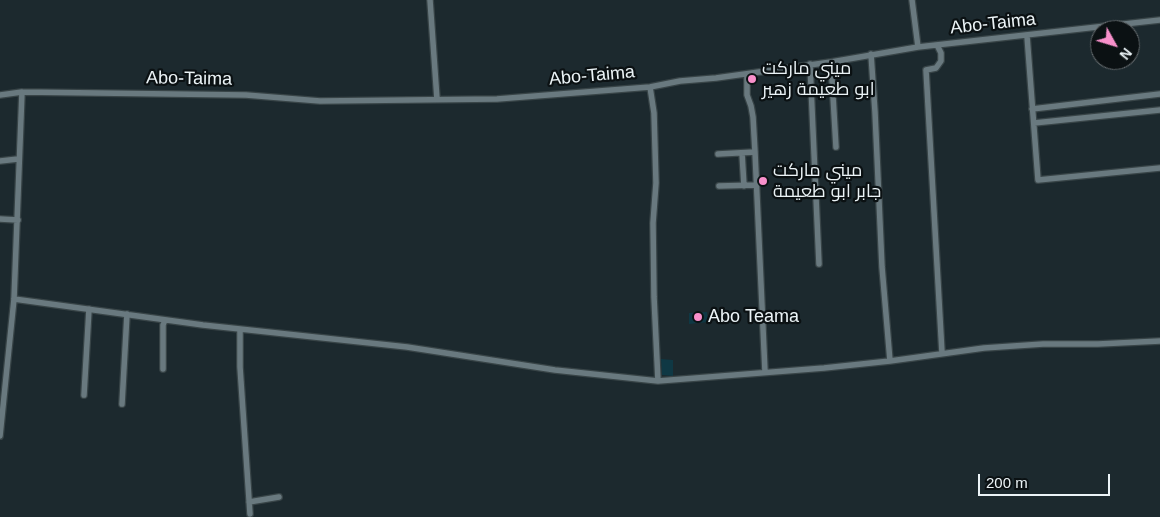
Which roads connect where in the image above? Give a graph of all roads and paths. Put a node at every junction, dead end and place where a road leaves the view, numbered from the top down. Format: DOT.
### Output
graph roads {
  1 [pos="430,0"];
  2 [pos="912,0"];
  3 [pos="1160,20"];
  4 [pos="1027,36"];
  5 [pos="937,45"];
  6 [pos="918,47"];
  7 [pos="871,54"];
  8 [pos="832,62"];
  9 [pos="810,64"];
  10 [pos="747,74"];
  11 [pos="650,87"];
  12 [pos="22,92"];
  13 [pos="1160,94"];
  14 [pos="0,95"];
  15 [pos="438,99"];
  16 [pos="1032,109"];
  17 [pos="1160,110"];
  18 [pos="1034,123"];
  19 [pos="836,147"];
  20 [pos="755,152"];
  21 [pos="742,153"];
  22 [pos="718,154"];
  23 [pos="18,159"];
  24 [pos="0,161"];
  25 [pos="1160,168"];
  26 [pos="756,185"];
  27 [pos="719,186"];
  28 [pos="744,186"];
  29 [pos="0,219"];
  30 [pos="18,220"];
  31 [pos="819,264"];
  32 [pos="14,300"];
  33 [pos="90,309"];
  34 [pos="127,314"];
  35 [pos="165,320"];
  36 [pos="240,328"];
  37 [pos="1160,341"];
  38 [pos="942,354"];
  39 [pos="890,361"];
  40 [pos="163,368"];
  41 [pos="3,372"];
  42 [pos="765,372"];
  43 [pos="658,381"];
  44 [pos="84,395"];
  45 [pos="122,404"];
  46 [pos="0,436"];
  47 [pos="278,497"];
  48 [pos="249,502"];
  49 [pos="250,514"];
  1 -- 15 [label="street"];
  2 -- 6 [label="street"];
  3 -- 4 [label="street, Abo-Taima"];
  4 -- 5 [label="street, Abo-Taima"];
  4 -- 16 [label="street"];
  5 -- 6 [label="street, Abo-Taima"];
  5 -- 38 [label="street"];
  6 -- 7 [label="street, Abo-Taima"];
  7 -- 8 [label="street, Abo-Taima"];
  7 -- 39 [label="street"];
  8 -- 9 [label="street, Abo-Taima"];
  8 -- 19 [label="street"];
  9 -- 10 [label="street, Abo-Taima"];
  9 -- 31 [label="street"];
  10 -- 11 [label="street, Abo-Taima"];
  10 -- 20 [label="street"];
  11 -- 15 [label="street, Abo-Taima"];
  11 -- 43 [label="street"];
  12 -- 14 [label="street, Abo-Taima"];
  12 -- 15 [label="street, Abo-Taima"];
  12 -- 23 [label="street"];
  13 -- 16 [label="street"];
  16 -- 18 [label="street"];
  17 -- 18 [label="street"];
  18 -- 25 [label="street"];
  20 -- 21 [label="street"];
  20 -- 26 [label="street"];
  21 -- 22 [label="street"];
  21 -- 28 [label="street"];
  23 -- 24 [label="street"];
  23 -- 30 [label="street"];
  26 -- 28 [label="street"];
  26 -- 42 [label="street"];
  27 -- 28 [label="street"];
  29 -- 30 [label="street"];
  30 -- 32 [label="street"];
  32 -- 33 [label="street"];
  32 -- 41 [label="street"];
  33 -- 34 [label="street"];
  33 -- 44 [label="street"];
  34 -- 35 [label="street"];
  34 -- 45 [label="street"];
  35 -- 36 [label="street"];
  35 -- 40 [label="street"];
  36 -- 43 [label="street"];
  36 -- 48 [label="street"];
  37 -- 38 [label="street"];
  38 -- 39 [label="street"];
  39 -- 42 [label="street"];
  41 -- 46 [label="street"];
  42 -- 43 [label="street"];
  47 -- 48 [label="street"];
  48 -- 49 [label="street"];
}
